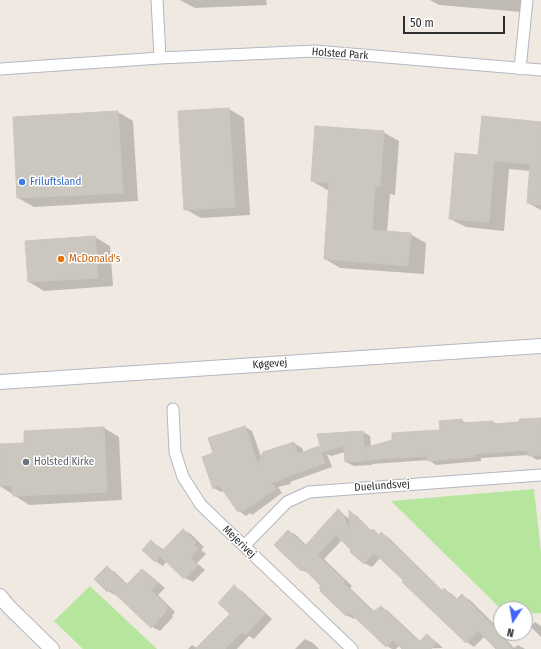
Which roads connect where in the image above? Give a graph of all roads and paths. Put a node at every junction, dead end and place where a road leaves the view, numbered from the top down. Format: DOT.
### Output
graph roads {
  1 [pos="157,0"];
  2 [pos="527,0"];
  3 [pos="160,58"];
  4 [pos="0,69"];
  5 [pos="520,69"];
  6 [pos="541,70"];
  7 [pos="541,346"];
  8 [pos="0,382"];
  9 [pos="173,409"];
  10 [pos="541,475"];
  11 [pos="244,546"];
  12 [pos="0,596"];
  13 [pos="52,649"];
  14 [pos="352,649"];
  1 -- 3 [label="street"];
  2 -- 5 [label="street"];
  3 -- 4 [label="street, Holsted Park"];
  3 -- 5 [label="street, Holsted Park"];
  5 -- 6 [label="street, Holsted Park"];
  7 -- 8 [label="street, Køgevej"];
  9 -- 11 [label="street, Mejerivej"];
  10 -- 11 [label="street, Duelundsvej"];
  11 -- 14 [label="street, Mejerivej"];
  12 -- 13 [label="street"];
}
